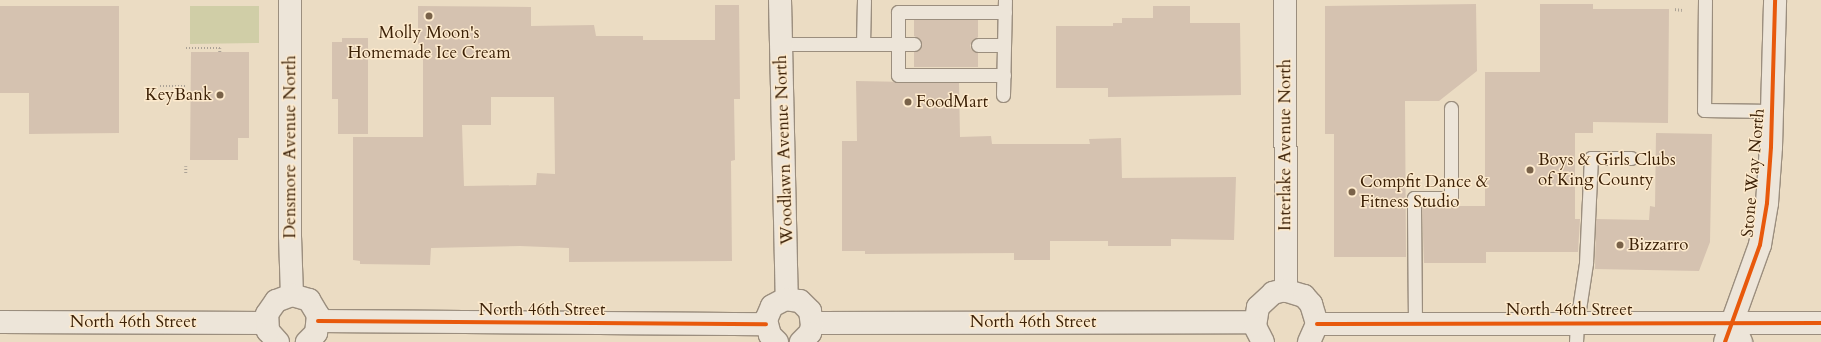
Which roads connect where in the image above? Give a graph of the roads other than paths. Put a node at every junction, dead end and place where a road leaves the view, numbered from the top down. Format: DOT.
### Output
graph roads {
  1 [pos="290,0"];
  2 [pos="780,0"];
  3 [pos="864,0"];
  4 [pos="1285,0"];
  5 [pos="1705,0"];
  6 [pos="1775,0"];
  7 [pos="1005,6"];
  8 [pos="781,44"];
  9 [pos="863,44"];
  10 [pos="898,44"];
  11 [pos="914,44"];
  12 [pos="978,44"];
  13 [pos="1004,45"];
  14 [pos="1004,75"];
  15 [pos="1004,95"];
  16 [pos="1451,108"];
  17 [pos="1772,111"];
  18 [pos="1631,158"];
  19 [pos="1286,291"];
  20 [pos="292,295"];
  21 [pos="787,299"];
  22 [pos="318,321"];
  23 [pos="0,322"];
  24 [pos="1255,322"];
  25 [pos="266,323"];
  26 [pos="812,323"];
  27 [pos="1415,323"];
  28 [pos="1821,323"];
  29 [pos="766,324"];
  30 [pos="1576,332"];
  31 [pos="1313,333"];
  32 [pos="1733,336"];
  33 [pos="278,342"];
  34 [pos="307,342"];
  35 [pos="777,342"];
  36 [pos="801,342"];
  37 [pos="1263,342"];
  1 -- 20 [label="street, Densmore Avenue North"];
  2 -- 8 [label="street, Woodlawn Avenue North"];
  3 -- 9 [label="lane"];
  4 -- 19 [label="street, Interlake Avenue North"];
  5 -- 17 [label="lane"];
  6 -- 17 [label="street, Stone Way North"];
  7 -- 10 [label="lane"];
  7 -- 13 [label="lane"];
  8 -- 9 [label="lane"];
  8 -- 21 [label="street, Woodlawn Avenue North"];
  9 -- 10 [label="lane"];
  10 -- 11 [label="lane"];
  10 -- 14 [label="lane"];
  12 -- 13 [label="lane"];
  13 -- 14 [label="lane"];
  14 -- 15 [label="lane"];
  16 -- 27 [label="lane"];
  17 -- 32 [label="street, Stone Way North"];
  18 -- 30 [label="lane"];
  19 -- 24 [label="street"];
  19 -- 31 [label="street"];
  20 -- 22 [label="street"];
  20 -- 25 [label="street"];
  21 -- 26 [label="street"];
  21 -- 29 [label="street"];
  22 -- 29 [label="street, North 46th Street"];
  22 -- 34 [label="street"];
  23 -- 25 [label="street, North 46th Street"];
  24 -- 26 [label="street, North 46th Street"];
  24 -- 37 [label="street"];
  25 -- 33 [label="street"];
  26 -- 36 [label="street"];
  27 -- 30 [label="street, North 46th Street"];
  27 -- 31 [label="street, North 46th Street"];
  28 -- 32 [label="street, North 46th Street"];
  29 -- 35 [label="street"];
  30 -- 32 [label="street, North 46th Street"];
}
